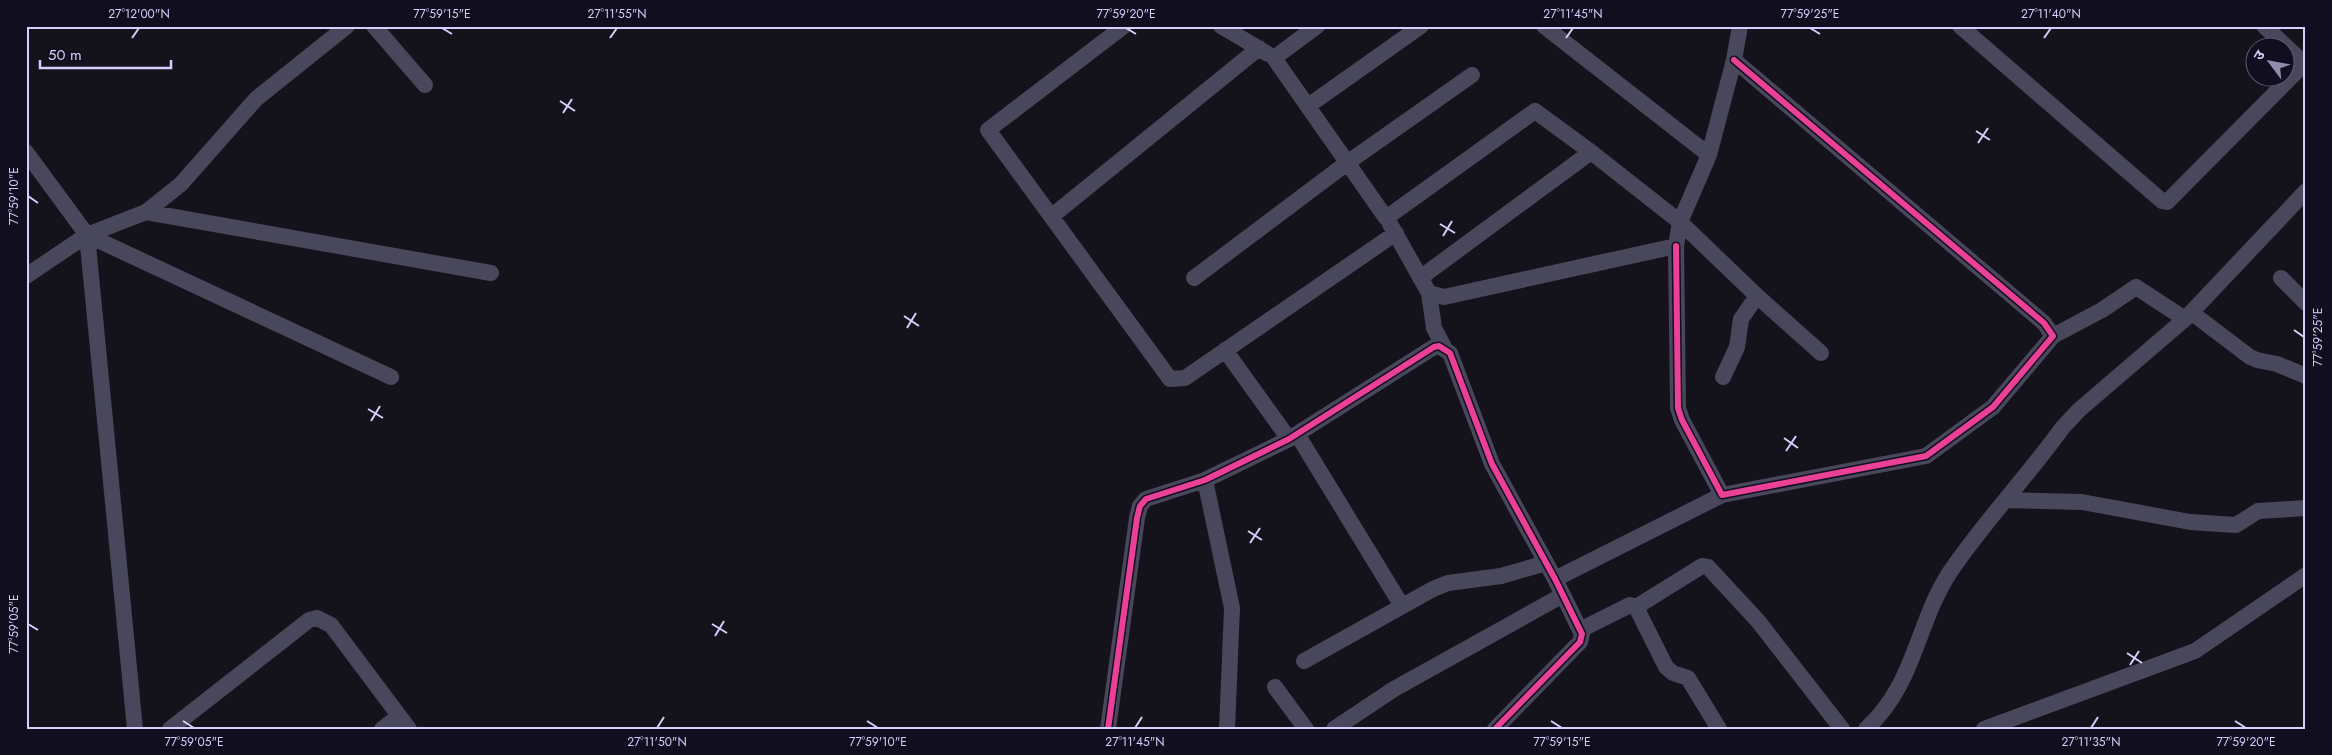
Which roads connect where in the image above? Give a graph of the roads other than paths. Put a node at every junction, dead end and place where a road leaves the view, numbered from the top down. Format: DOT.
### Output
graph roads {
  1 [pos="347,26"];
  2 [pos="374,26"];
  3 [pos="1124,26"];
  4 [pos="1221,26"];
  5 [pos="1317,26"];
  6 [pos="1421,26"];
  7 [pos="1544,26"];
  8 [pos="1740,26"];
  9 [pos="1960,26"];
  10 [pos="2264,26"];
  11 [pos="1259,48"];
  12 [pos="1274,58"];
  13 [pos="1734,60"];
  14 [pos="2305,64"];
  15 [pos="1472,75"];
  16 [pos="425,85"];
  17 [pos="1308,106"];
  18 [pos="26,152"];
  19 [pos="1590,152"];
  20 [pos="1710,155"];
  21 [pos="1347,163"];
  22 [pos="2306,191"];
  23 [pos="146,212"];
  24 [pos="1052,216"];
  25 [pos="1386,218"];
  26 [pos="1680,222"];
  27 [pos="1396,233"];
  28 [pos="87,235"];
  29 [pos="1676,246"];
  30 [pos="491,273"];
  31 [pos="26,276"];
  32 [pos="1194,278"];
  33 [pos="1420,278"];
  34 [pos="2281,278"];
  35 [pos="1429,293"];
  36 [pos="1757,296"];
  37 [pos="2306,303"];
  38 [pos="2189,316"];
  39 [pos="2053,336"];
  40 [pos="1444,348"];
  41 [pos="1225,350"];
  42 [pos="1821,353"];
  43 [pos="2306,376"];
  44 [pos="391,377"];
  45 [pos="1723,377"];
  46 [pos="1293,437"];
  47 [pos="1205,480"];
  48 [pos="1722,495"];
  49 [pos="2008,500"];
  50 [pos="2306,508"];
  51 [pos="1546,563"];
  52 [pos="2304,578"];
  53 [pos="1555,579"];
  54 [pos="1563,595"];
  55 [pos="1402,606"];
  56 [pos="1636,607"];
  57 [pos="1580,630"];
  58 [pos="1304,661"];
  59 [pos="1275,687"];
  60 [pos="404,722"];
  61 [pos="1991,728"];
  62 [pos="135,729"];
  63 [pos="170,729"];
  64 [pos="382,729"];
  65 [pos="1108,729"];
  66 [pos="1227,729"];
  67 [pos="1306,729"];
  68 [pos="1334,729"];
  69 [pos="1495,729"];
  70 [pos="1719,729"];
  71 [pos="1842,729"];
  72 [pos="1866,729"];
  1 -- 23 [label="street"];
  2 -- 16 [label="street"];
  3 -- 24 [label="street"];
  4 -- 11 [label="street"];
  5 -- 12 [label="street"];
  6 -- 17 [label="street"];
  7 -- 20 [label="street"];
  8 -- 13 [label="street"];
  9 -- 14 [label="street"];
  10 -- 14 [label="street"];
  11 -- 12 [label="street"];
  11 -- 24 [label="street"];
  12 -- 17 [label="street"];
  13 -- 20 [label="street"];
  13 -- 39 [label="street"];
  15 -- 21 [label="street"];
  17 -- 21 [label="street"];
  18 -- 28 [label="street"];
  19 -- 25 [label="street"];
  19 -- 26 [label="street"];
  19 -- 33 [label="street"];
  20 -- 26 [label="street"];
  21 -- 25 [label="street"];
  21 -- 32 [label="street"];
  22 -- 38 [label="street"];
  23 -- 28 [label="street"];
  23 -- 30 [label="street"];
  24 -- 41 [label="street"];
  25 -- 27 [label="street"];
  26 -- 29 [label="street"];
  26 -- 36 [label="street"];
  27 -- 33 [label="street"];
  27 -- 41 [label="street"];
  28 -- 31 [label="street"];
  28 -- 44 [label="street"];
  28 -- 62 [label="street"];
  29 -- 35 [label="street"];
  29 -- 48 [label="street"];
  33 -- 35 [label="street"];
  34 -- 37 [label="street"];
  35 -- 40 [label="street"];
  36 -- 42 [label="street"];
  36 -- 45 [label="street"];
  38 -- 39 [label="street"];
  38 -- 43 [label="street"];
  38 -- 49 [label="street"];
  39 -- 48 [label="street"];
  40 -- 46 [label="street"];
  40 -- 51 [label="street"];
  41 -- 46 [label="street"];
  46 -- 47 [label="street"];
  46 -- 55 [label="street"];
  47 -- 65 [label="street"];
  47 -- 66 [label="street"];
  48 -- 53 [label="street"];
  49 -- 50 [label="street"];
  49 -- 72 [label="street"];
  51 -- 53 [label="street"];
  51 -- 55 [label="street"];
  52 -- 61 [label="street"];
  53 -- 54 [label="street"];
  54 -- 57 [label="street"];
  54 -- 68 [label="street"];
  55 -- 58 [label="street"];
  56 -- 57 [label="street"];
  56 -- 70 [label="street"];
  56 -- 71 [label="street"];
  57 -- 69 [label="street"];
  59 -- 67 [label="street"];
  60 -- 63 [label="street"];
  60 -- 64 [label="street"];
}
